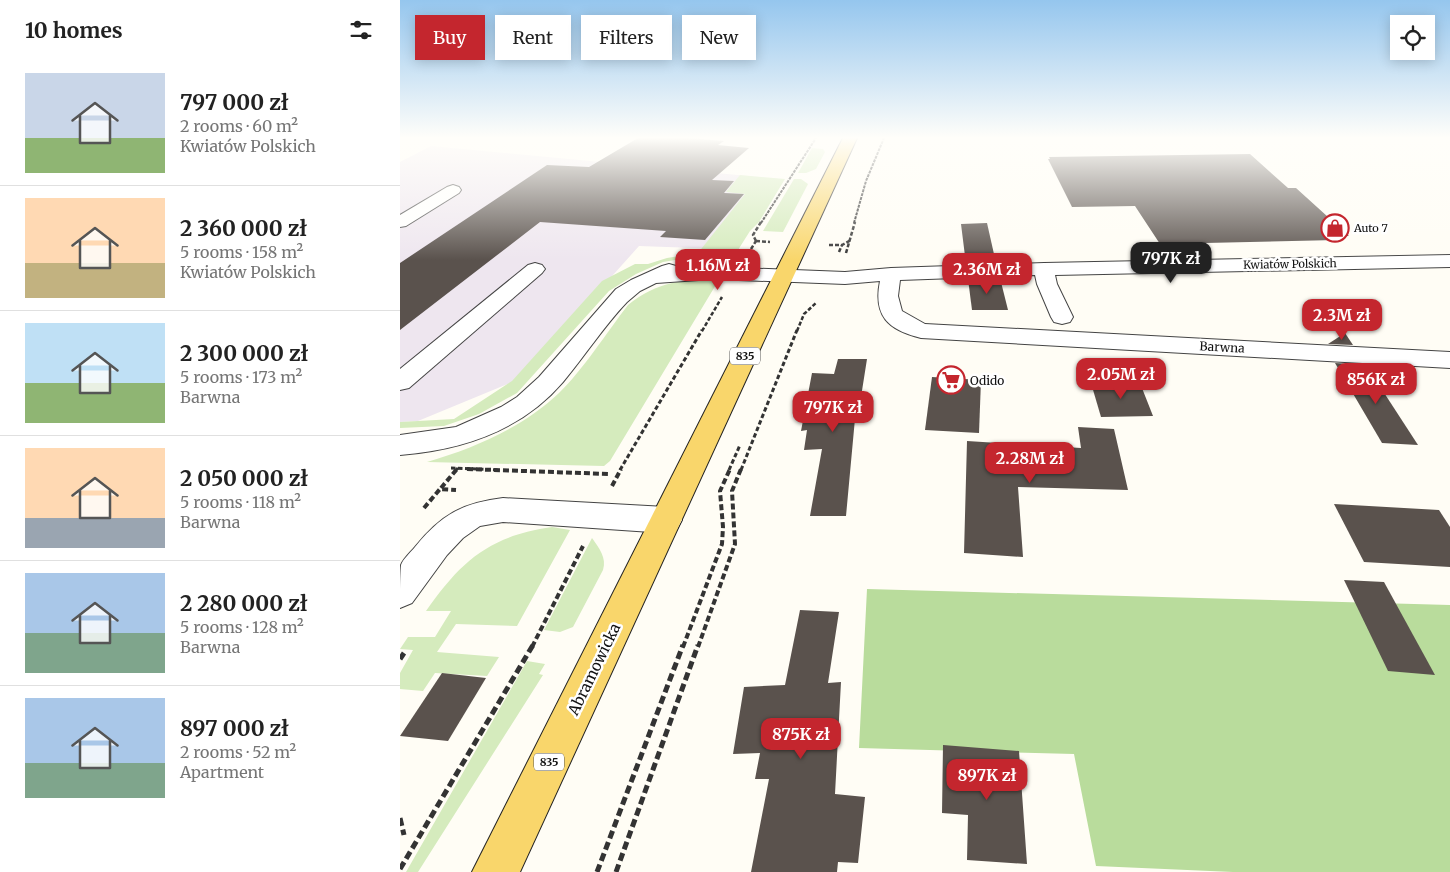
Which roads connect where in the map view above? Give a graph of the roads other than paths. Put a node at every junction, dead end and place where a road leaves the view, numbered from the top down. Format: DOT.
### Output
graph roads {
  1 [pos="830,179"];
  2 [pos="453,190"];
  3 [pos="400,222"];
  4 [pos="1450,261"];
  5 [pos="535,269"];
  6 [pos="786,269"];
  7 [pos="1044,269"];
  8 [pos="891,274"];
  9 [pos="1062,316"];
  10 [pos="1450,360"];
  11 [pos="400,382"];
  12 [pos="400,445"];
  13 [pos="666,520"];
  14 [pos="400,592"];
  15 [pos="496,872"];
  1 -- 6 [label="main road, 835"];
  2 -- 3 [label="street"];
  4 -- 7 [label="street, Kwiatów Polskich"];
  5 -- 11 [label="street"];
  6 -- 8 [label="street, Kwiatów Polskich"];
  6 -- 12 [label="street, Kwiatów Polskich"];
  6 -- 13 [label="main road, Abramowicka / 835"];
  7 -- 8 [label="street, Kwiatów Polskich"];
  7 -- 9 [label="street"];
  8 -- 10 [label="street, Barwna"];
  13 -- 14 [label="street"];
  13 -- 15 [label="main road, Abramowicka / 835"];
}
